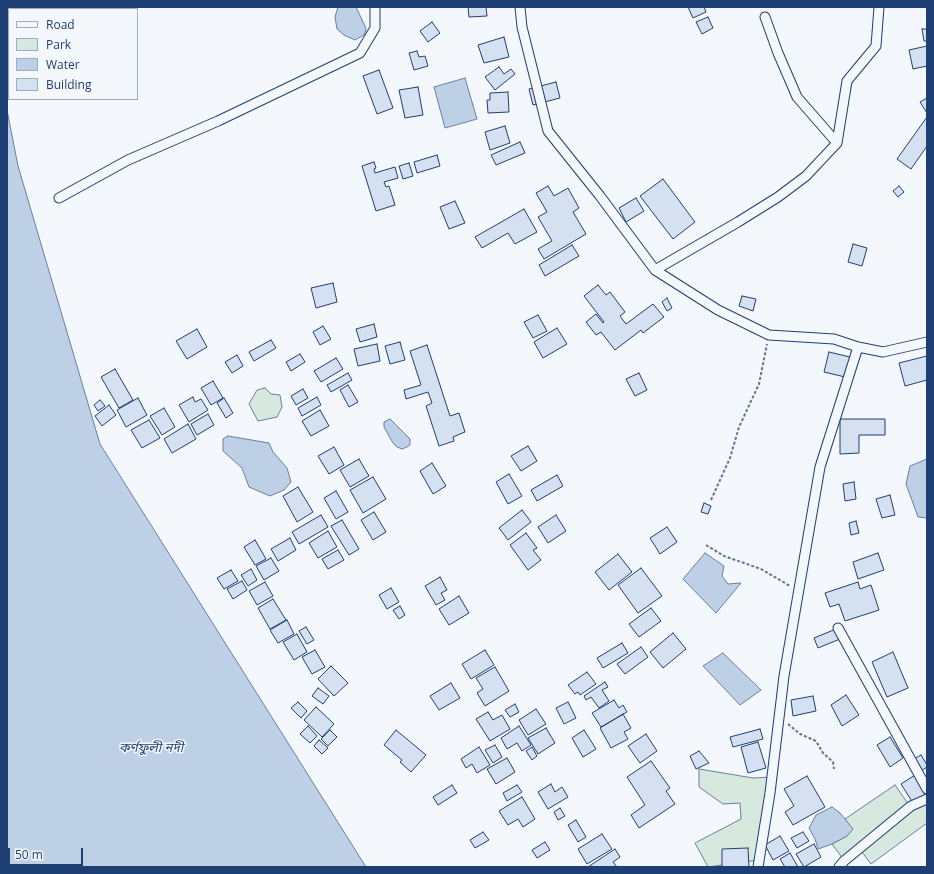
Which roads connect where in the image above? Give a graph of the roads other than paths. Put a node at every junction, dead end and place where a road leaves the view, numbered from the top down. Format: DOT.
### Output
graph roads {
  1 [pos="375,7"];
  2 [pos="520,7"];
  3 [pos="879,7"];
  4 [pos="765,17"];
  5 [pos="837,142"];
  6 [pos="59,198"];
  7 [pos="656,270"];
  8 [pos="927,342"];
  9 [pos="858,347"];
  10 [pos="838,628"];
  11 [pos="927,789"];
  12 [pos="927,799"];
  13 [pos="758,867"];
  14 [pos="839,867"];
  1 -- 6 [label="street"];
  2 -- 7 [label="street"];
  3 -- 5 [label="street"];
  4 -- 5 [label="street"];
  5 -- 7 [label="street"];
  7 -- 9 [label="street"];
  8 -- 9 [label="street"];
  9 -- 13 [label="street"];
  10 -- 11 [label="street"];
  12 -- 14 [label="street"];
}
